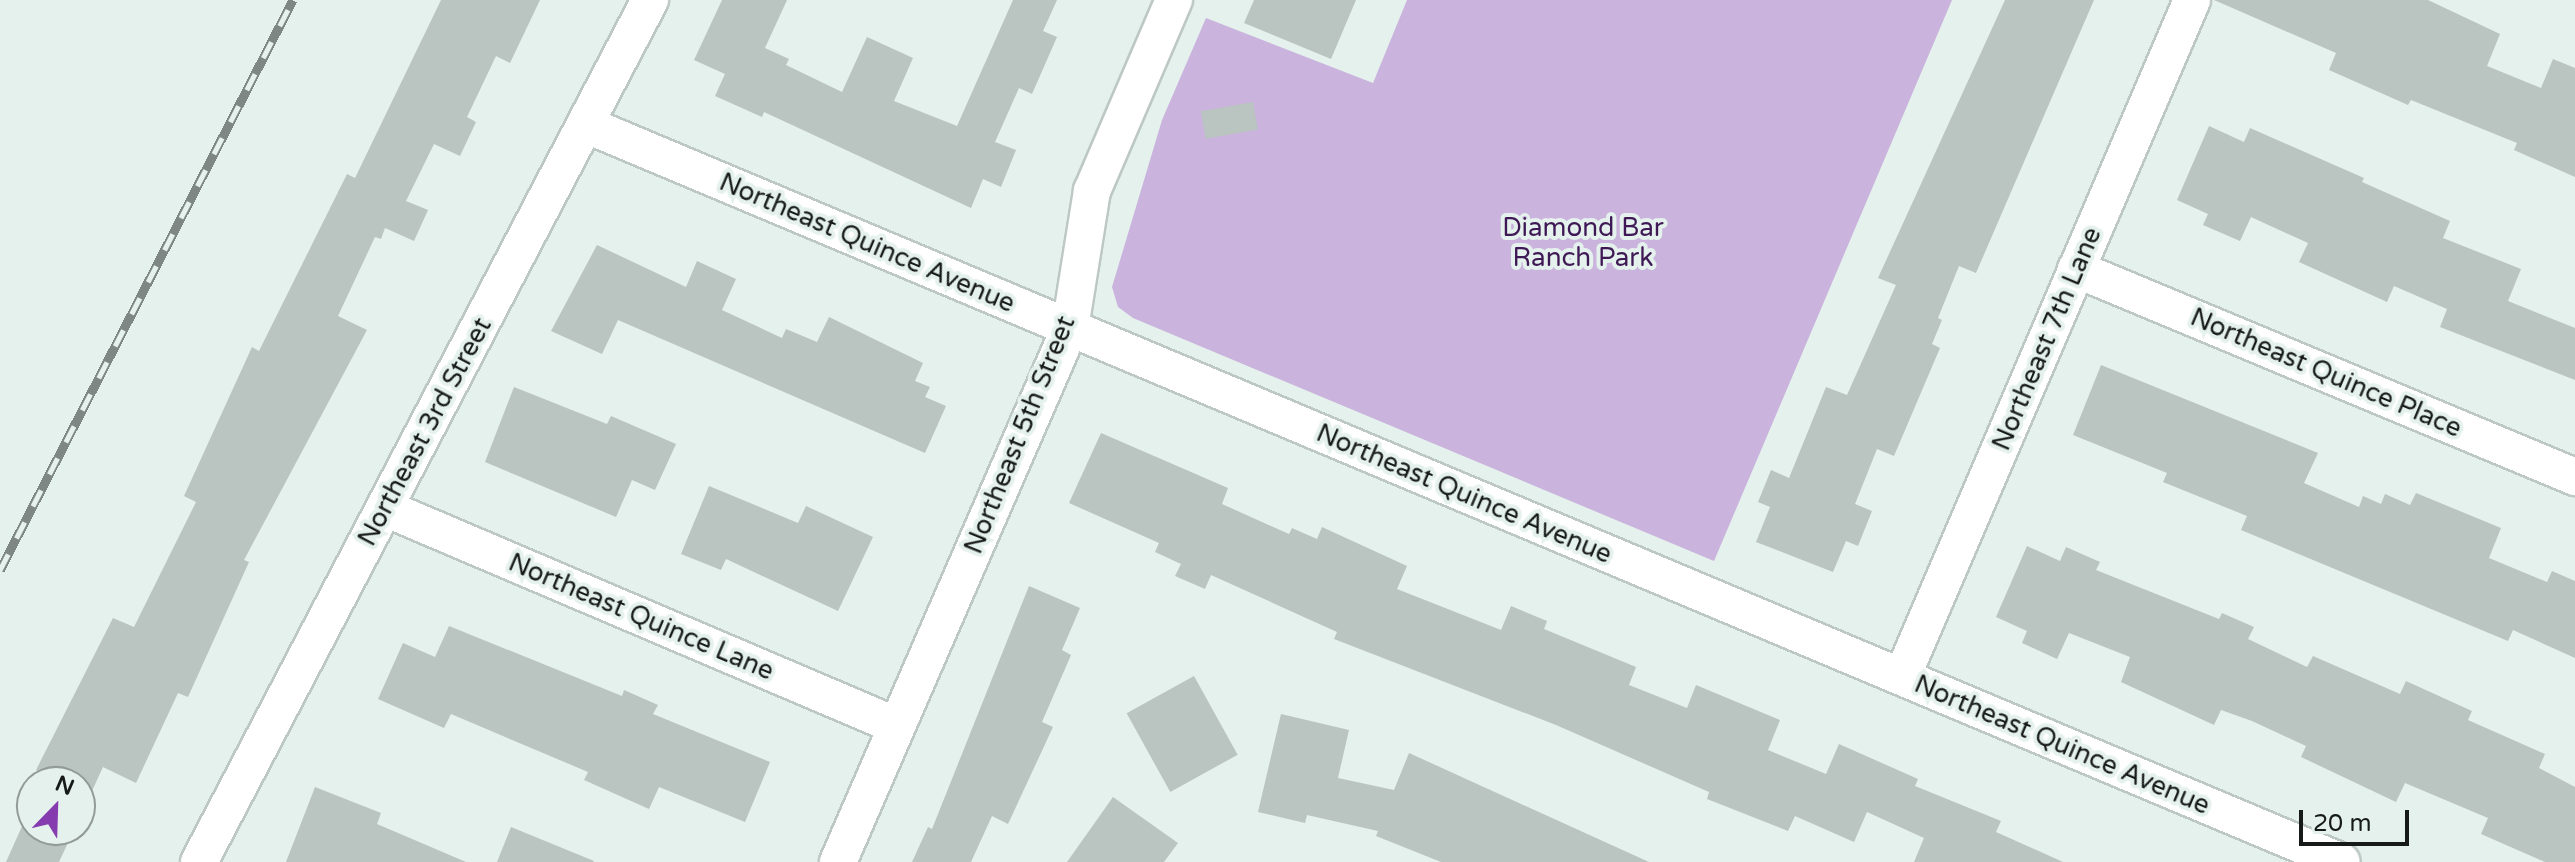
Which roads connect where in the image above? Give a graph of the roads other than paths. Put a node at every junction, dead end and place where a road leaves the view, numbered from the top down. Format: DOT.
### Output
graph roads {
  1 [pos="650,0"];
  2 [pos="1174,0"];
  3 [pos="2192,0"];
  4 [pos="587,125"];
  5 [pos="2076,269"];
  6 [pos="1070,328"];
  7 [pos="2575,477"];
  8 [pos="385,508"];
  9 [pos="1902,677"];
  10 [pos="897,726"];
  11 [pos="199,862"];
  12 [pos="838,862"];
  13 [pos="2342,862"];
  1 -- 4 [label="street, Northeast 3rd Street"];
  2 -- 6 [label="street, Northeast 5th Street"];
  3 -- 5 [label="street, Northeast 7th Lane"];
  4 -- 6 [label="street, Northeast Quince Avenue"];
  4 -- 8 [label="street, Northeast 3rd Street"];
  5 -- 7 [label="street, Northeast Quince Place"];
  5 -- 9 [label="street, Northeast 7th Lane"];
  6 -- 9 [label="street, Northeast Quince Avenue"];
  6 -- 10 [label="street, Northeast 5th Street"];
  8 -- 10 [label="street, Northeast Quince Lane"];
  8 -- 11 [label="street, Northeast 3rd Street"];
  9 -- 13 [label="street, Northeast Quince Avenue"];
  10 -- 12 [label="street, Northeast 5th Street"];
}
